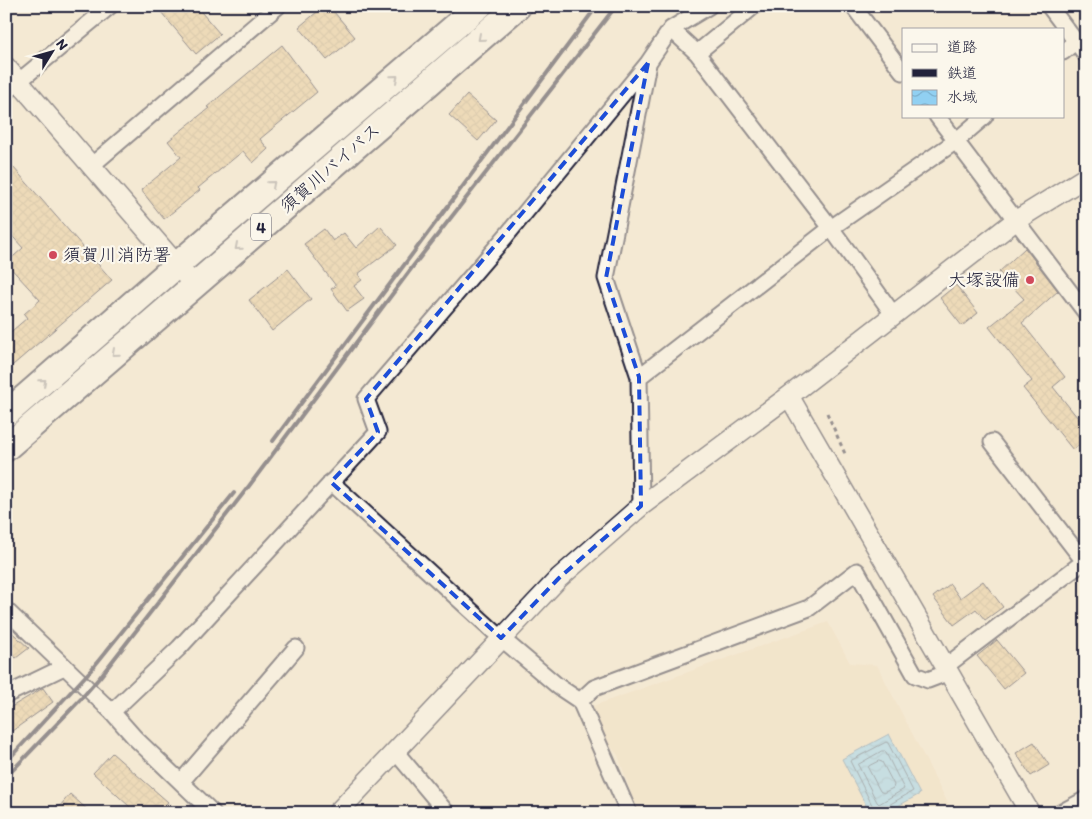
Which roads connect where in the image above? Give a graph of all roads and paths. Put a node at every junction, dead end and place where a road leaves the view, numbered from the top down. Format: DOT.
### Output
graph roads {
  1 [pos="110,6"];
  2 [pos="278,6"];
  3 [pos="479,6"];
  4 [pos="518,6"];
  5 [pos="709,6"];
  6 [pos="754,6"];
  7 [pos="853,6"];
  8 [pos="1049,6"];
  9 [pos="671,28"];
  10 [pos="1076,42"];
  11 [pos="1064,51"];
  12 [pos="697,53"];
  13 [pos="1086,55"];
  14 [pos="648,63"];
  15 [pos="6,67"];
  16 [pos="902,71"];
  17 [pos="12,87"];
  18 [pos="939,118"];
  19 [pos="983,118"];
  20 [pos="956,141"];
  21 [pos="92,166"];
  22 [pos="1086,177"];
  23 [pos="1015,221"];
  24 [pos="831,228"];
  25 [pos="177,265"];
  26 [pos="194,285"];
  27 [pos="1086,313"];
  28 [pos="893,314"];
  29 [pos="639,377"];
  30 [pos="789,396"];
  31 [pos="827,413"];
  32 [pos="6,414"];
  33 [pos="992,442"];
  34 [pos="6,448"];
  35 [pos="847,458"];
  36 [pos="331,482"];
  37 [pos="641,506"];
  38 [pos="1085,562"];
  39 [pos="6,610"];
  40 [pos="501,638"];
  41 [pos="296,648"];
  42 [pos="64,668"];
  43 [pos="947,669"];
  44 [pos="6,695"];
  45 [pos="580,701"];
  46 [pos="112,712"];
  47 [pos="395,751"];
  48 [pos="181,782"];
  49 [pos="1086,799"];
  50 [pos="213,813"];
  51 [pos="336,813"];
  52 [pos="447,813"];
  53 [pos="628,813"];
  54 [pos="1030,813"];
  55 [pos="1060,813"];
  1 -- 17 [label="street"];
  2 -- 21 [label="street"];
  25 -- 3 [label="highway, 須賀川バイパス / 4, one-way"];
  4 -- 26 [label="highway, 須賀川バイパス / 4, one-way"];
  5 -- 9 [label="street"];
  6 -- 12 [label="street"];
  7 -- 16 [label="street"];
  8 -- 10 [label="street"];
  9 -- 12 [label="street"];
  9 -- 14 [label="street"];
  10 -- 11 [label="street"];
  10 -- 13 [label="street"];
  12 -- 24 [label="street"];
  14 -- 29 [label="street"];
  14 -- 36 [label="street"];
  15 -- 17 [label="street"];
  17 -- 21 [label="street"];
  18 -- 20 [label="street"];
  19 -- 20 [label="street"];
  20 -- 23 [label="street"];
  20 -- 24 [label="street"];
  21 -- 25 [label="street"];
  22 -- 23 [label="street"];
  23 -- 27 [label="street"];
  23 -- 28 [label="street"];
  24 -- 28 [label="street"];
  24 -- 29 [label="street"];
  25 -- 26 [label="street"];
  32 -- 25 [label="highway, 須賀川バイパス / 4, one-way"];
  26 -- 34 [label="highway, 須賀川バイパス / 4, one-way"];
  28 -- 30 [label="street"];
  29 -- 37 [label="street"];
  30 -- 37 [label="street"];
  30 -- 43 [label="street"];
  31 -- 35 [label="path"];
  33 -- 38 [label="street"];
  36 -- 40 [label="street"];
  36 -- 46 [label="street"];
  37 -- 40 [label="street"];
  38 -- 43 [label="street"];
  39 -- 42 [label="street"];
  40 -- 45 [label="street"];
  40 -- 47 [label="street"];
  41 -- 48 [label="street"];
  42 -- 44 [label="street"];
  42 -- 46 [label="street"];
  43 -- 45 [label="street"];
  43 -- 54 [label="street"];
  45 -- 53 [label="street"];
  46 -- 48 [label="street"];
  47 -- 51 [label="street"];
  47 -- 52 [label="street"];
  48 -- 50 [label="street"];
  49 -- 55 [label="street"];
}
